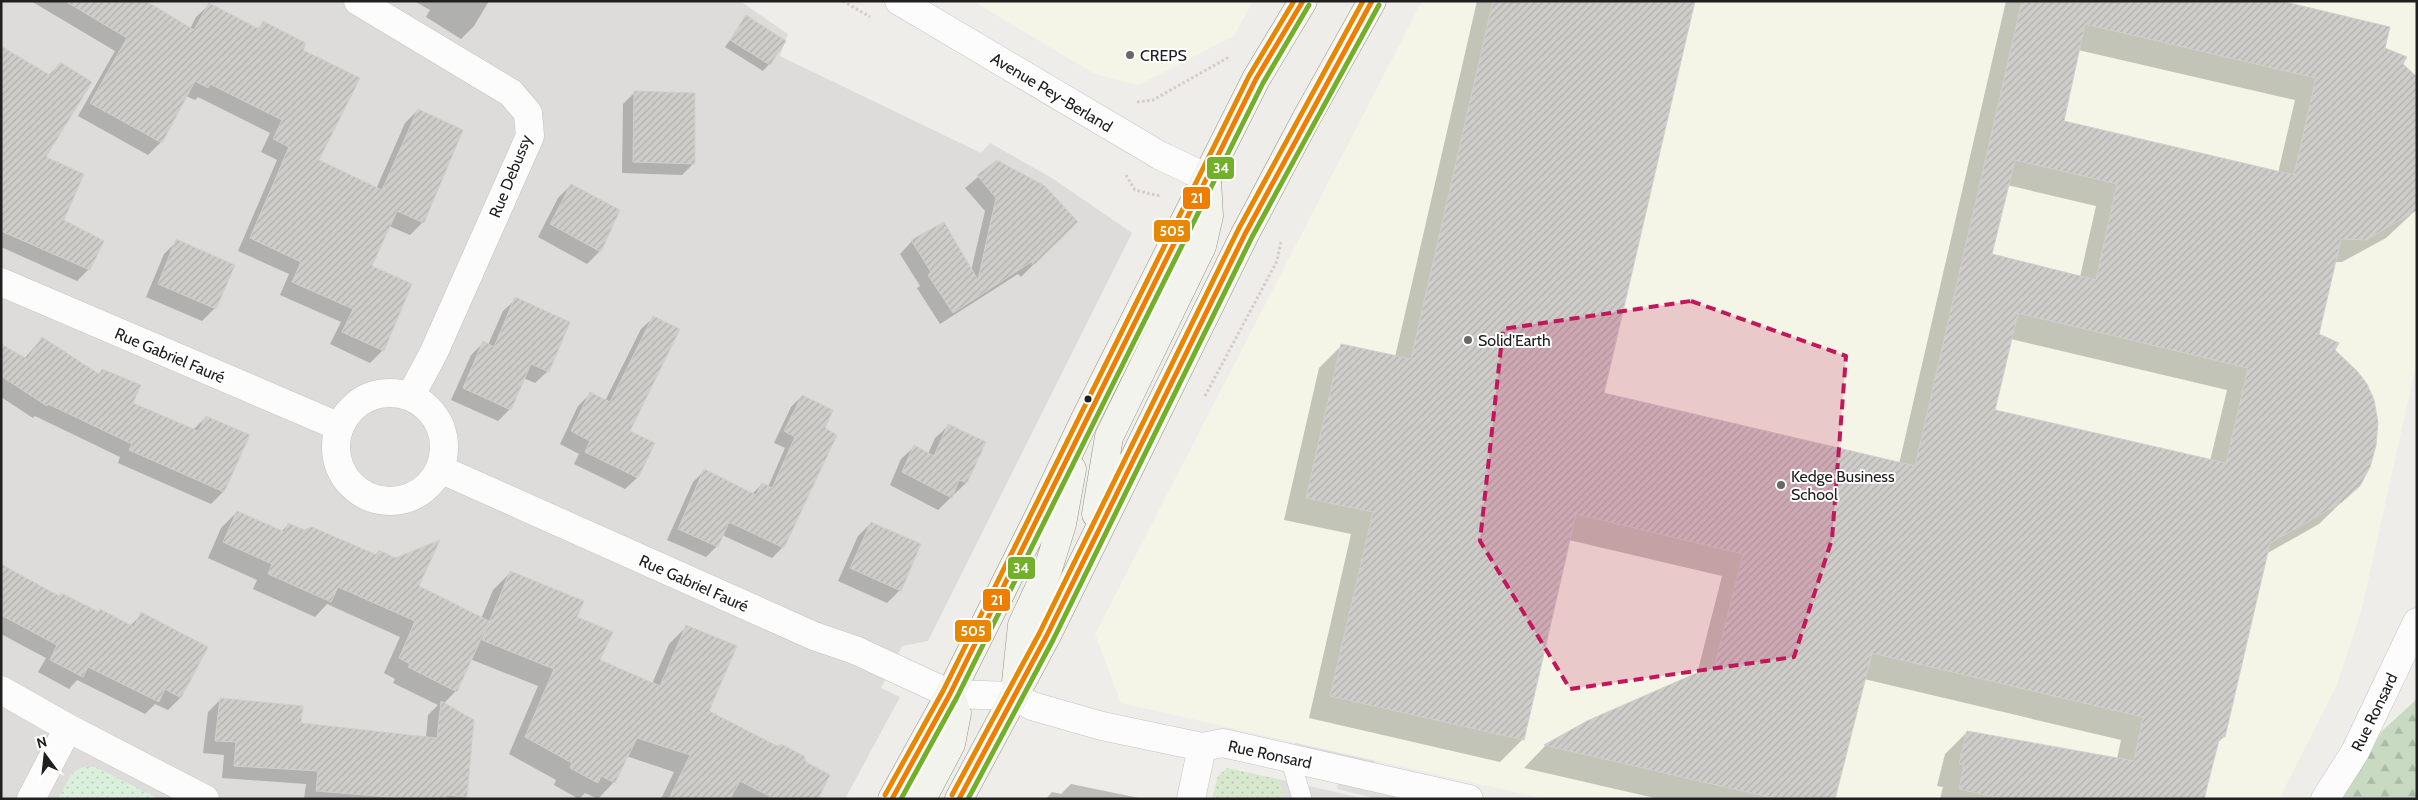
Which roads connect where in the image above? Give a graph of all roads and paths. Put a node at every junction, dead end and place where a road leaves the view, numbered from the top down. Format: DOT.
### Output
graph roads {
  1 [pos="358,1"];
  2 [pos="899,1"];
  3 [pos="1303,1"];
  4 [pos="1372,1"];
  5 [pos="1234,54"];
  6 [pos="1131,101"];
  7 [pos="1207,178"];
  8 [pos="1,282"];
  9 [pos="410,397"];
  10 [pos="340,427"];
  11 [pos="1078,432"];
  12 [pos="440,469"];
  13 [pos="1090,547"];
  14 [pos="2417,622"];
  15 [pos="1,690"];
  16 [pos="950,694"];
  17 [pos="1014,696"];
  18 [pos="68,728"];
  19 [pos="1202,747"];
  20 [pos="1290,758"];
  21 [pos="31,799"];
  22 [pos="204,799"];
  23 [pos="892,799"];
  24 [pos="922,799"];
  25 [pos="958,799"];
  26 [pos="1191,799"];
  27 [pos="1302,799"];
  28 [pos="1469,799"];
  29 [pos="2325,799"];
  1 -- 9 [label="street, Rue Debussy"];
  2 -- 7 [label="street, Avenue Pey-Berland"];
  3 -- 7 [label="main road"];
  4 -- 13 [label="main road"];
  5 -- 6 [label="path"];
  7 -- 11 [label="main road"];
  7 -- 13 [label="main road"];
  8 -- 10 [label="street, Rue Gabriel Fauré"];
  9 -- 10 [label="street"];
  9 -- 12 [label="street"];
  10 -- 12 [label="street"];
  11 -- 16 [label="main road"];
  11 -- 17 [label="main road"];
  12 -- 16 [label="street, Rue Gabriel Fauré"];
  13 -- 17 [label="main road"];
  14 -- 29 [label="street, Rue Ronsard"];
  15 -- 18 [label="street"];
  16 -- 17 [label="street"];
  16 -- 23 [label="main road"];
  16 -- 24 [label="main road"];
  17 -- 19 [label="street, Rue Ronsard"];
  17 -- 25 [label="main road"];
  18 -- 21 [label="street"];
  18 -- 22 [label="street"];
  19 -- 20 [label="street, Rue Ronsard"];
  19 -- 26 [label="street"];
  20 -- 27 [label="lane"];
  20 -- 28 [label="street, Rue Ronsard"];
}
